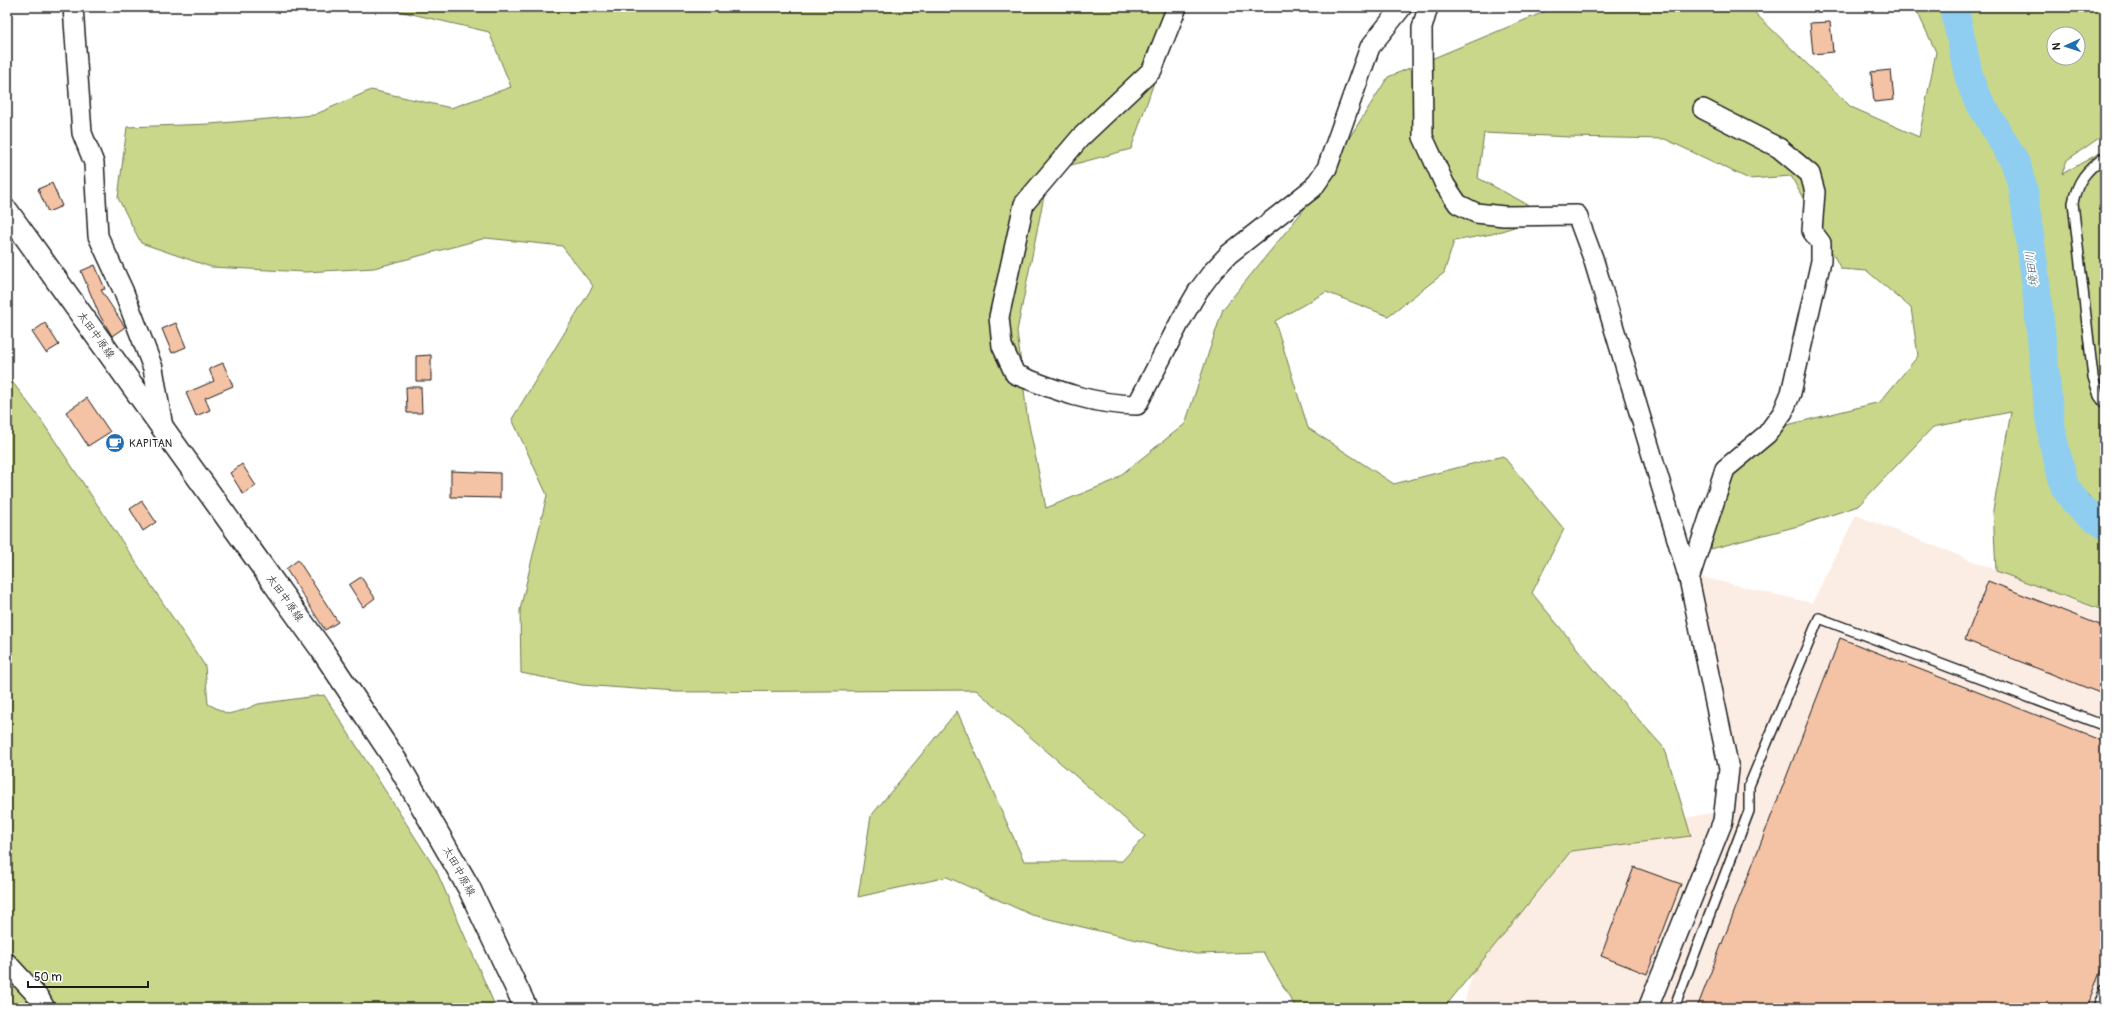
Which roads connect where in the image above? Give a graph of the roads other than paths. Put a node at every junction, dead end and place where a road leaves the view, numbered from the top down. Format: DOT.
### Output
graph roads {
  1 [pos="73,7"];
  2 [pos="1177,7"];
  3 [pos="1402,7"];
  4 [pos="1428,7"];
  5 [pos="1703,109"];
  6 [pos="2105,157"];
  7 [pos="7,211"];
  8 [pos="2105,404"];
  9 [pos="163,427"];
  10 [pos="1689,579"];
  11 [pos="2105,726"];
  12 [pos="7,963"];
  13 [pos="2105,989"];
  14 [pos="45,1008"];
  15 [pos="526,1008"];
  16 [pos="1648,1008"];
  17 [pos="1674,1008"];
  18 [pos="2098,1008"];
  1 -- 9 [label="street"];
  2 -- 3 [label="street"];
  4 -- 10 [label="street"];
  5 -- 10 [label="street"];
  6 -- 8 [label="lane"];
  7 -- 9 [label="main road, 太田中原線"];
  9 -- 15 [label="main road, 太田中原線"];
  10 -- 16 [label="street"];
  11 -- 17 [label="lane"];
  12 -- 14 [label="street"];
  13 -- 18 [label="lane"];
}
